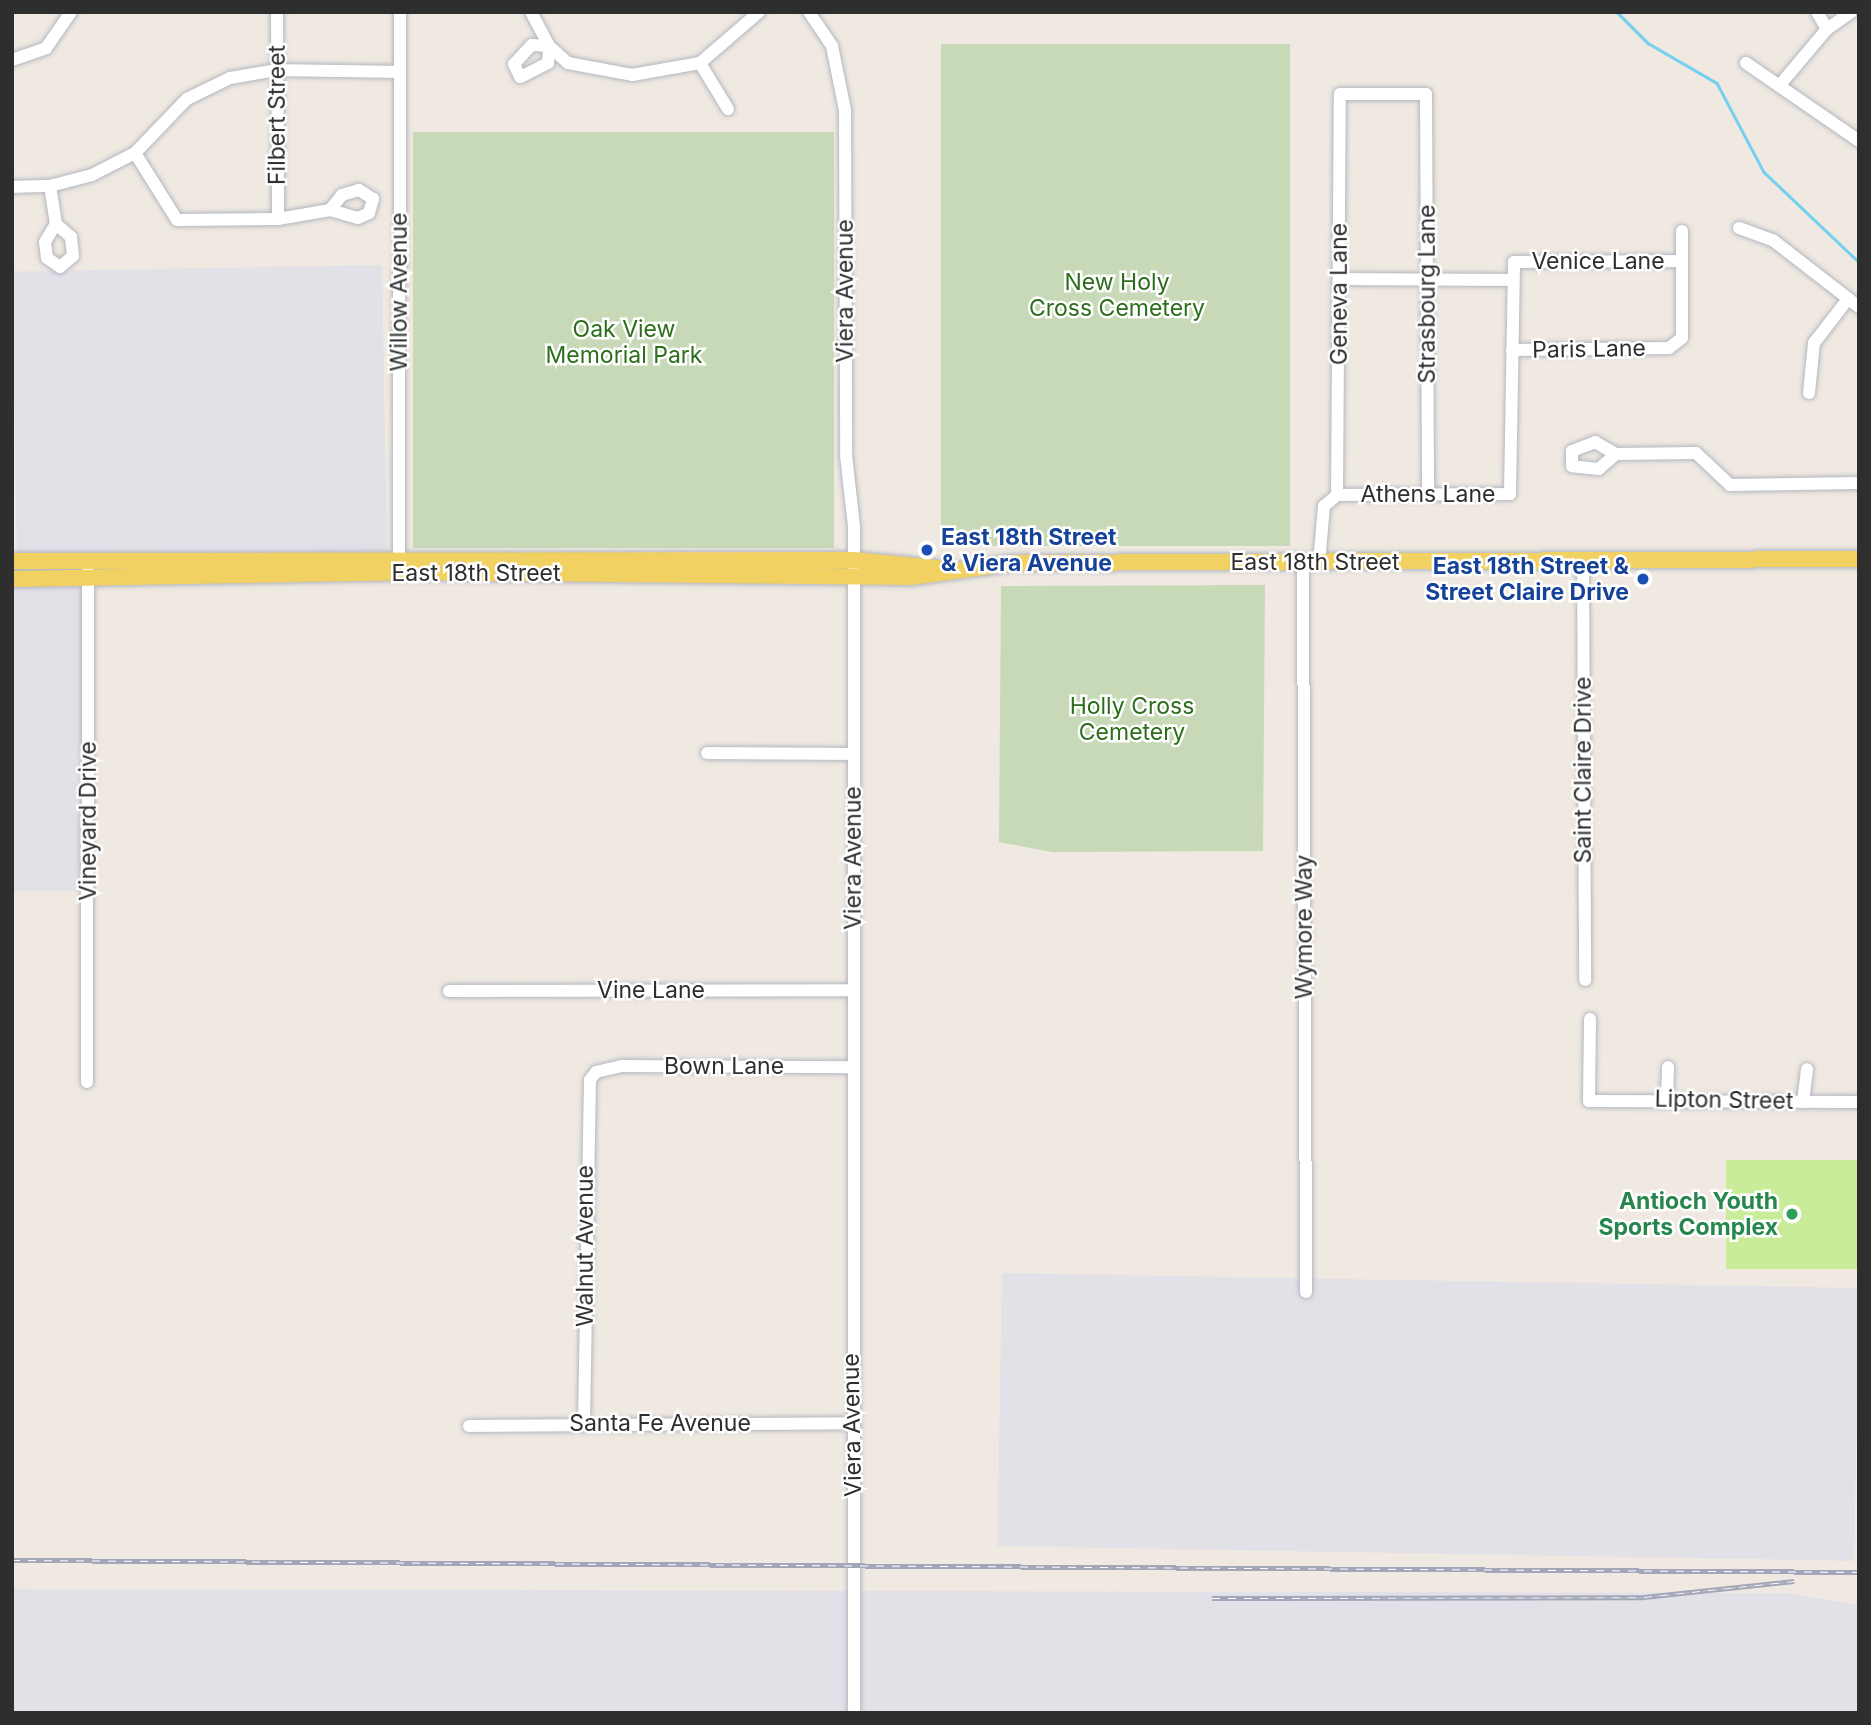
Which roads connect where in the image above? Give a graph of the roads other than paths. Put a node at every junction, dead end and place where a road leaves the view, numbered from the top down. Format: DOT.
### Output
graph roads {
  1 [pos="71,12"];
  2 [pos="277,12"];
  3 [pos="400,12"];
  4 [pos="531,12"];
  5 [pos="759,12"];
  6 [pos="809,12"];
  7 [pos="1817,12"];
  8 [pos="1847,13"];
  9 [pos="1827,29"];
  10 [pos="12,60"];
  11 [pos="699,62"];
  12 [pos="1746,62"];
  13 [pos="277,70"];
  14 [pos="400,72"];
  15 [pos="1779,86"];
  16 [pos="1340,94"];
  17 [pos="728,109"];
  18 [pos="1859,141"];
  19 [pos="135,153"];
  20 [pos="50,186"];
  21 [pos="12,187"];
  22 [pos="330,210"];
  23 [pos="278,219"];
  24 [pos="56,224"];
  25 [pos="1739,228"];
  26 [pos="1682,231"];
  27 [pos="1682,261"];
  28 [pos="1339,279"];
  29 [pos="1427,280"];
  30 [pos="1510,280"];
  31 [pos="1853,303"];
  32 [pos="1512,350"];
  33 [pos="1809,393"];
  34 [pos="1616,454"];
  35 [pos="1859,483"];
  36 [pos="1428,494"];
  37 [pos="1337,495"];
  38 [pos="1859,559"];
  39 [pos="12,561"];
  40 [pos="89,561"];
  41 [pos="1583,561"];
  42 [pos="1303,563"];
  43 [pos="1320,563"];
  44 [pos="399,566"];
  45 [pos="853,567"];
  46 [pos="12,579"];
  47 [pos="89,579"];
  48 [pos="707,752"];
  49 [pos="854,754"];
  50 [pos="1586,980"];
  51 [pos="853,990"];
  52 [pos="449,991"];
  53 [pos="1590,1019"];
  54 [pos="852,1067"];
  55 [pos="1668,1068"];
  56 [pos="1807,1069"];
  57 [pos="596,1072"];
  58 [pos="87,1082"];
  59 [pos="1667,1097"];
  60 [pos="1802,1102"];
  61 [pos="1859,1102"];
  62 [pos="1306,1292"];
  63 [pos="584,1423"];
  64 [pos="851,1423"];
  65 [pos="469,1426"];
  66 [pos="854,1713"];
  1 -- 10 [label="street"];
  2 -- 13 [label="street, Filbert Street"];
  3 -- 14 [label="street, Willow Avenue"];
  4 -- 11 [label="street"];
  5 -- 11 [label="street"];
  6 -- 45 [label="street, Viera Avenue"];
  7 -- 9 [label="street"];
  8 -- 9 [label="street"];
  9 -- 15 [label="street"];
  11 -- 17 [label="street"];
  12 -- 15 [label="street"];
  13 -- 14 [label="street"];
  13 -- 19 [label="street"];
  13 -- 23 [label="street, Filbert Street"];
  14 -- 44 [label="street, Willow Avenue"];
  15 -- 18 [label="street"];
  16 -- 28 [label="street, Geneva Lane"];
  16 -- 29 [label="street, Strasbourg Lane"];
  19 -- 20 [label="street"];
  19 -- 23 [label="street"];
  20 -- 21 [label="street"];
  20 -- 24 [label="street"];
  22 -- 23 [label="street"];
  25 -- 31 [label="street"];
  26 -- 27 [label="street, Paris Lane"];
  27 -- 30 [label="street, Venice Lane"];
  27 -- 32 [label="street, Paris Lane"];
  28 -- 29 [label="street, Venice Lane"];
  28 -- 37 [label="street, Geneva Lane"];
  29 -- 30 [label="street, Venice Lane"];
  29 -- 36 [label="street, Strasbourg Lane"];
  30 -- 32 [label="street"];
  31 -- 33 [label="street"];
  32 -- 36 [label="street, Athens Lane"];
  34 -- 35 [label="street"];
  36 -- 37 [label="street, Athens Lane"];
  37 -- 43 [label="street, Athens Lane"];
  38 -- 41 [label="main road, East 18th Street"];
  39 -- 40 [label="main road, East 18th Street"];
  40 -- 44 [label="main road, East 18th Street"];
  40 -- 47 [label="street, Vineyard Drive"];
  41 -- 43 [label="main road, East 18th Street"];
  41 -- 50 [label="street, Saint Claire Drive"];
  42 -- 43 [label="main road, East 18th Street"];
  42 -- 45 [label="main road, East 18th Street"];
  42 -- 62 [label="street, Wymore Way"];
  44 -- 45 [label="main road, East 18th Street"];
  44 -- 47 [label="main road, East 18th Street"];
  45 -- 49 [label="street, Viera Avenue"];
  46 -- 47 [label="main road, East 18th Street"];
  47 -- 58 [label="street, Vineyard Drive"];
  48 -- 49 [label="street"];
  49 -- 51 [label="street, Viera Avenue"];
  51 -- 52 [label="street, Vine Lane"];
  51 -- 54 [label="street, Viera Avenue"];
  53 -- 59 [label="street, Lipton Street"];
  54 -- 57 [label="street, Bown Lane"];
  54 -- 64 [label="street, Viera Avenue"];
  55 -- 59 [label="street"];
  56 -- 60 [label="street"];
  57 -- 63 [label="street, Walnut Avenue"];
  59 -- 60 [label="street, Lipton Street"];
  60 -- 61 [label="street, Lipton Street"];
  63 -- 64 [label="street, Santa Fe Avenue"];
  63 -- 65 [label="street, Santa Fe Avenue"];
  64 -- 66 [label="street, Viera Avenue"];
}
